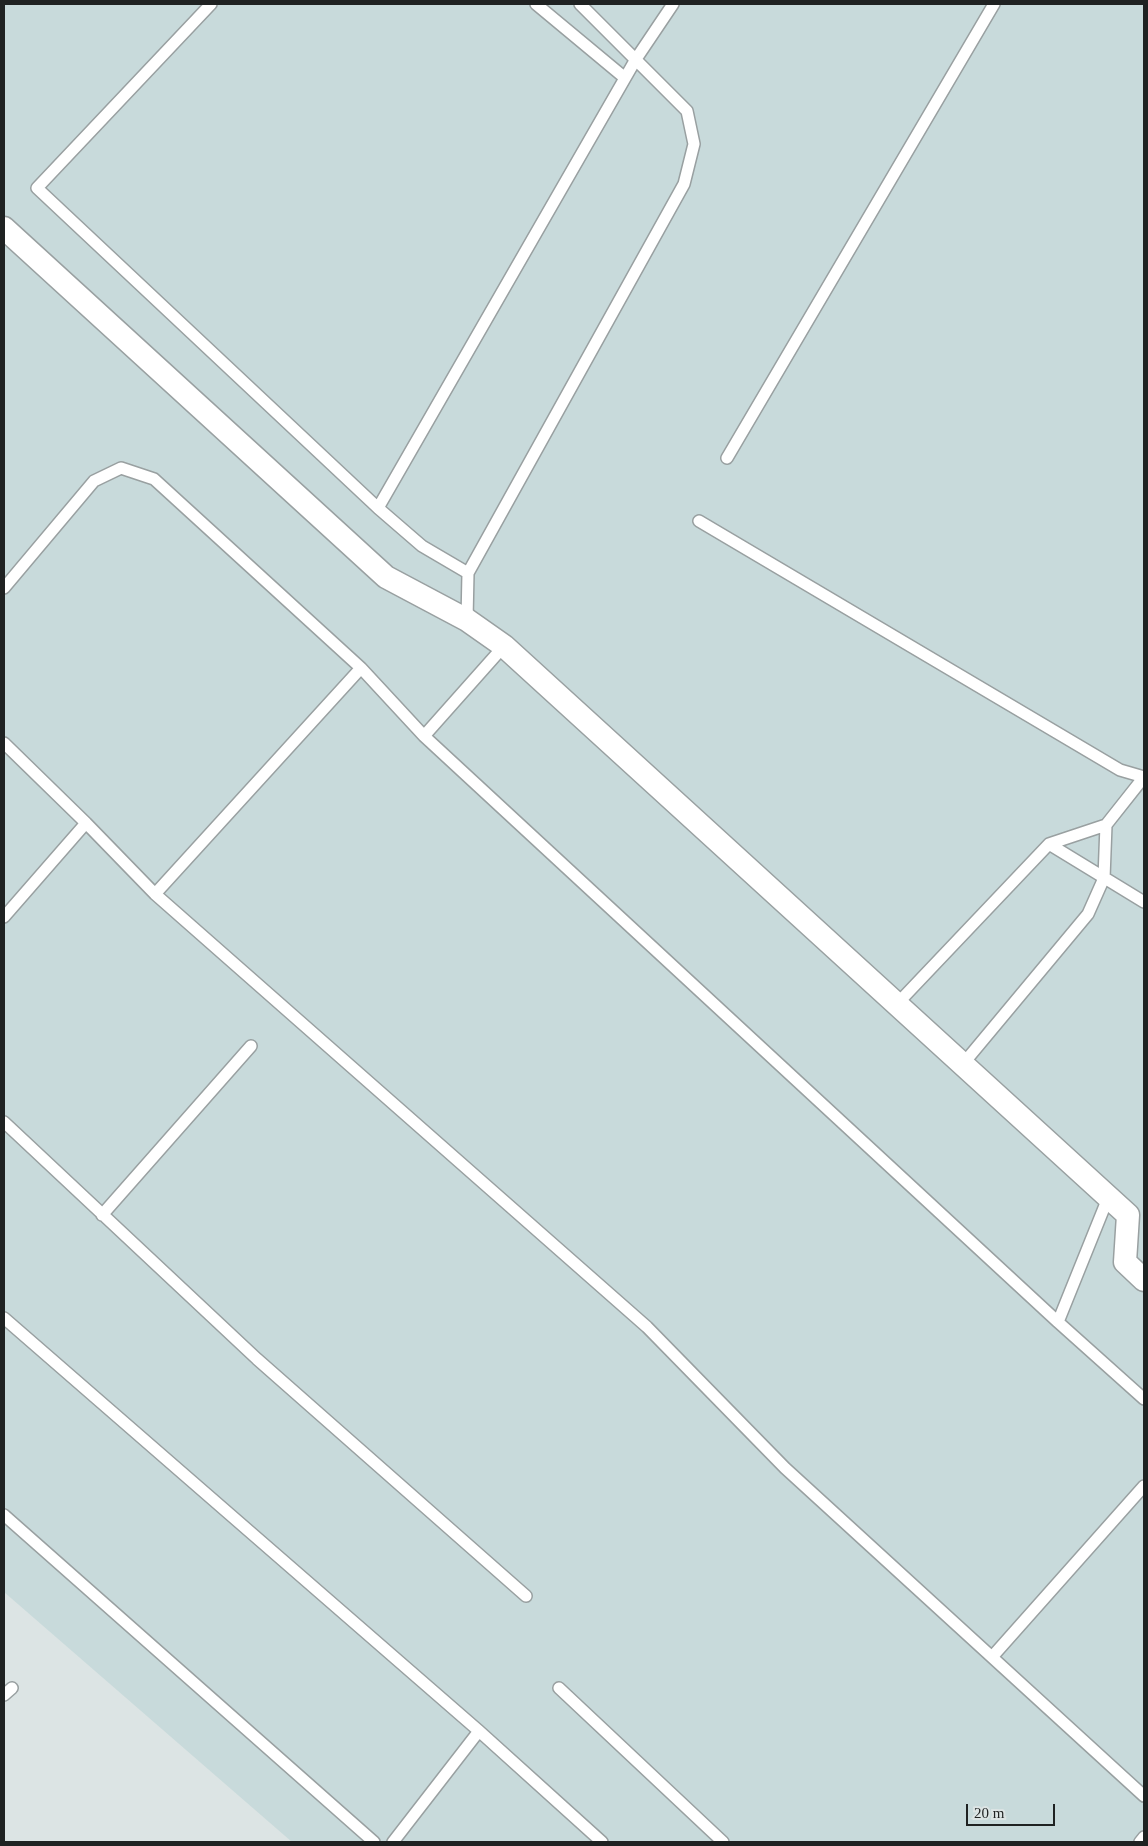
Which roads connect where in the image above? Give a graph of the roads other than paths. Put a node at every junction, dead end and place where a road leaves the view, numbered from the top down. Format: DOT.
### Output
graph roads {
  1 [pos="211,4"];
  2 [pos="536,4"];
  3 [pos="580,4"];
  4 [pos="673,4"];
  5 [pos="994,4"];
  6 [pos="636,59"];
  7 [pos="625,78"];
  8 [pos="4,228"];
  9 [pos="727,458"];
  10 [pos="378,508"];
  11 [pos="699,521"];
  12 [pos="468,573"];
  13 [pos="4,588"];
  14 [pos="467,620"];
  15 [pos="504,646"];
  16 [pos="361,668"];
  17 [pos="424,736"];
  18 [pos="4,744"];
  19 [pos="1144,777"];
  20 [pos="86,823"];
  21 [pos="1106,825"];
  22 [pos="1049,844"];
  23 [pos="1104,878"];
  24 [pos="155,894"];
  25 [pos="1144,902"];
  26 [pos="4,917"];
  27 [pos="897,1004"];
  28 [pos="251,1046"];
  29 [pos="963,1064"];
  30 [pos="4,1122"];
  31 [pos="1108,1198"];
  32 [pos="102,1215"];
  33 [pos="1136,1216"];
  34 [pos="1144,1280"];
  35 [pos="4,1318"];
  36 [pos="1058,1322"];
  37 [pos="1144,1399"];
  38 [pos="1144,1486"];
  39 [pos="4,1515"];
  40 [pos="526,1596"];
  41 [pos="992,1657"];
  42 [pos="559,1688"];
  43 [pos="479,1731"];
  44 [pos="1144,1796"];
  45 [pos="1144,1837"];
  46 [pos="374,1842"];
  47 [pos="392,1842"];
  48 [pos="602,1842"];
  49 [pos="724,1842"];
  50 [pos="1140,1842"];
  1 -- 10 [label="lane"];
  2 -- 7 [label="lane"];
  3 -- 6 [label="lane"];
  4 -- 6 [label="lane"];
  5 -- 9 [label="lane"];
  6 -- 7 [label="lane"];
  6 -- 12 [label="lane"];
  7 -- 10 [label="lane"];
  8 -- 14 [label="street"];
  10 -- 12 [label="lane"];
  11 -- 19 [label="lane"];
  12 -- 14 [label="lane"];
  13 -- 16 [label="lane"];
  14 -- 15 [label="street"];
  15 -- 17 [label="lane"];
  15 -- 27 [label="street"];
  16 -- 17 [label="lane"];
  16 -- 24 [label="lane"];
  17 -- 36 [label="lane"];
  18 -- 20 [label="lane"];
  19 -- 21 [label="lane"];
  20 -- 24 [label="lane"];
  20 -- 26 [label="lane"];
  21 -- 22 [label="lane"];
  21 -- 23 [label="lane"];
  22 -- 23 [label="lane"];
  22 -- 27 [label="lane"];
  23 -- 25 [label="lane"];
  23 -- 29 [label="lane"];
  24 -- 41 [label="lane"];
  27 -- 29 [label="street"];
  28 -- 32 [label="lane"];
  29 -- 31 [label="street"];
  30 -- 32 [label="lane"];
  31 -- 33 [label="street"];
  31 -- 36 [label="lane"];
  32 -- 40 [label="lane"];
  33 -- 34 [label="street"];
  35 -- 43 [label="lane"];
  36 -- 37 [label="lane"];
  38 -- 41 [label="lane"];
  39 -- 46 [label="lane"];
  41 -- 44 [label="lane"];
  42 -- 49 [label="lane"];
  43 -- 47 [label="lane"];
  43 -- 48 [label="lane"];
  45 -- 50 [label="lane"];
}
